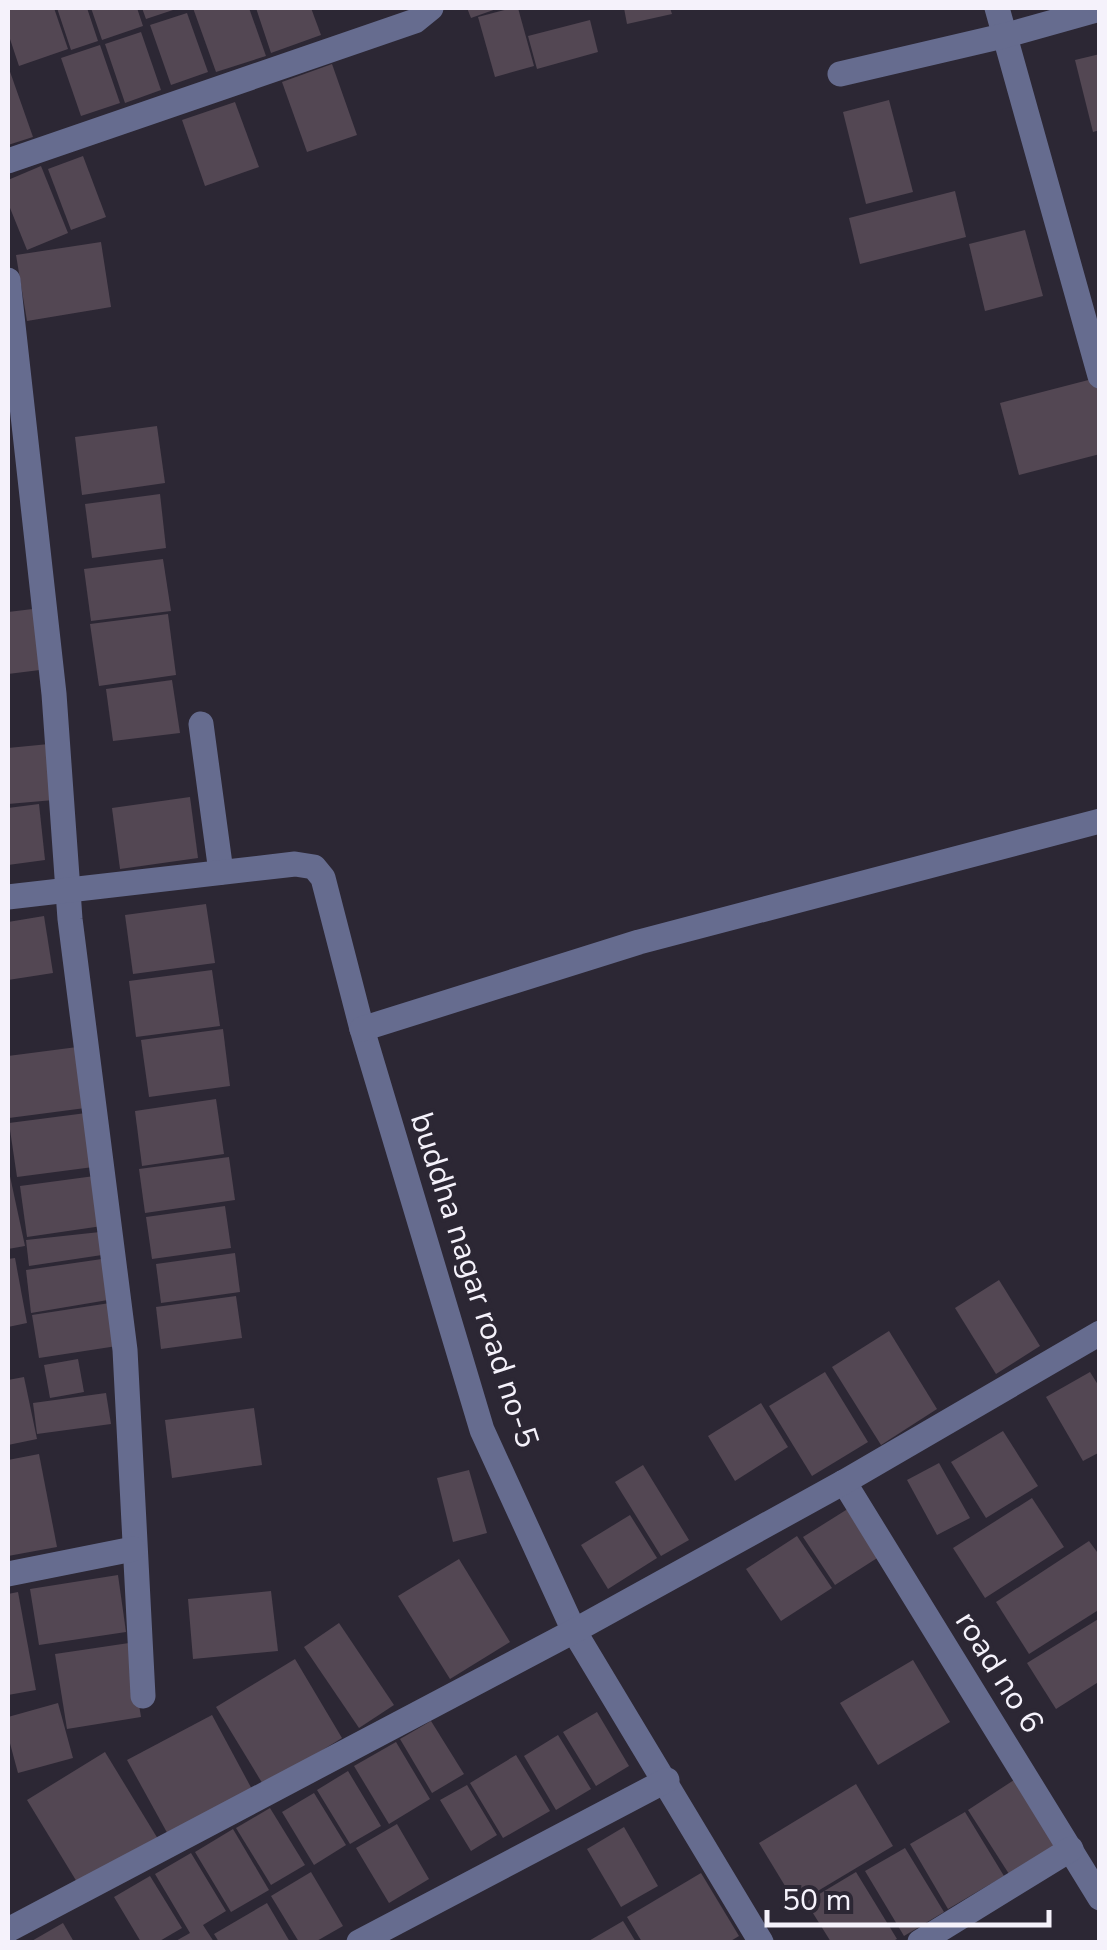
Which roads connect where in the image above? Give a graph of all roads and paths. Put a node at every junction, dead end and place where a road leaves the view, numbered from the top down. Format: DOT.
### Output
graph roads {
  1 [pos="431,8"];
  2 [pos="997,8"];
  3 [pos="1100,9"];
  4 [pos="1006,36"];
  5 [pos="840,74"];
  6 [pos="8,161"];
  7 [pos="8,280"];
  8 [pos="1100,376"];
  9 [pos="201,724"];
  10 [pos="1100,821"];
  11 [pos="221,872"];
  12 [pos="68,888"];
  13 [pos="8,897"];
  14 [pos="362,1028"];
  15 [pos="1097,1340"];
  16 [pos="844,1482"];
  17 [pos="133,1548"];
  18 [pos="8,1574"];
  19 [pos="574,1631"];
  20 [pos="143,1696"];
  21 [pos="666,1780"];
  22 [pos="1071,1849"];
  23 [pos="1100,1898"];
  24 [pos="8,1930"];
  25 [pos="751,1939"];
  26 [pos="359,1942"];
  27 [pos="920,1942"];
  1 -- 6 [label="street"];
  2 -- 4 [label="street"];
  3 -- 4 [label="street"];
  4 -- 5 [label="street"];
  4 -- 8 [label="street"];
  7 -- 12 [label="street"];
  9 -- 11 [label="street"];
  10 -- 14 [label="street"];
  11 -- 12 [label="street"];
  11 -- 14 [label="street, buddha nagar road no-5"];
  12 -- 13 [label="street"];
  12 -- 17 [label="street"];
  14 -- 19 [label="street, buddha nagar road no-5"];
  15 -- 16 [label="street"];
  16 -- 19 [label="street"];
  16 -- 22 [label="street, road no 6"];
  17 -- 18 [label="street"];
  17 -- 20 [label="street"];
  19 -- 21 [label="street, buddha nagar road no-5"];
  19 -- 24 [label="street"];
  21 -- 25 [label="street, buddha nagar road no-5"];
  21 -- 26 [label="street"];
  22 -- 23 [label="street, road no 6"];
  22 -- 27 [label="street"];
}
